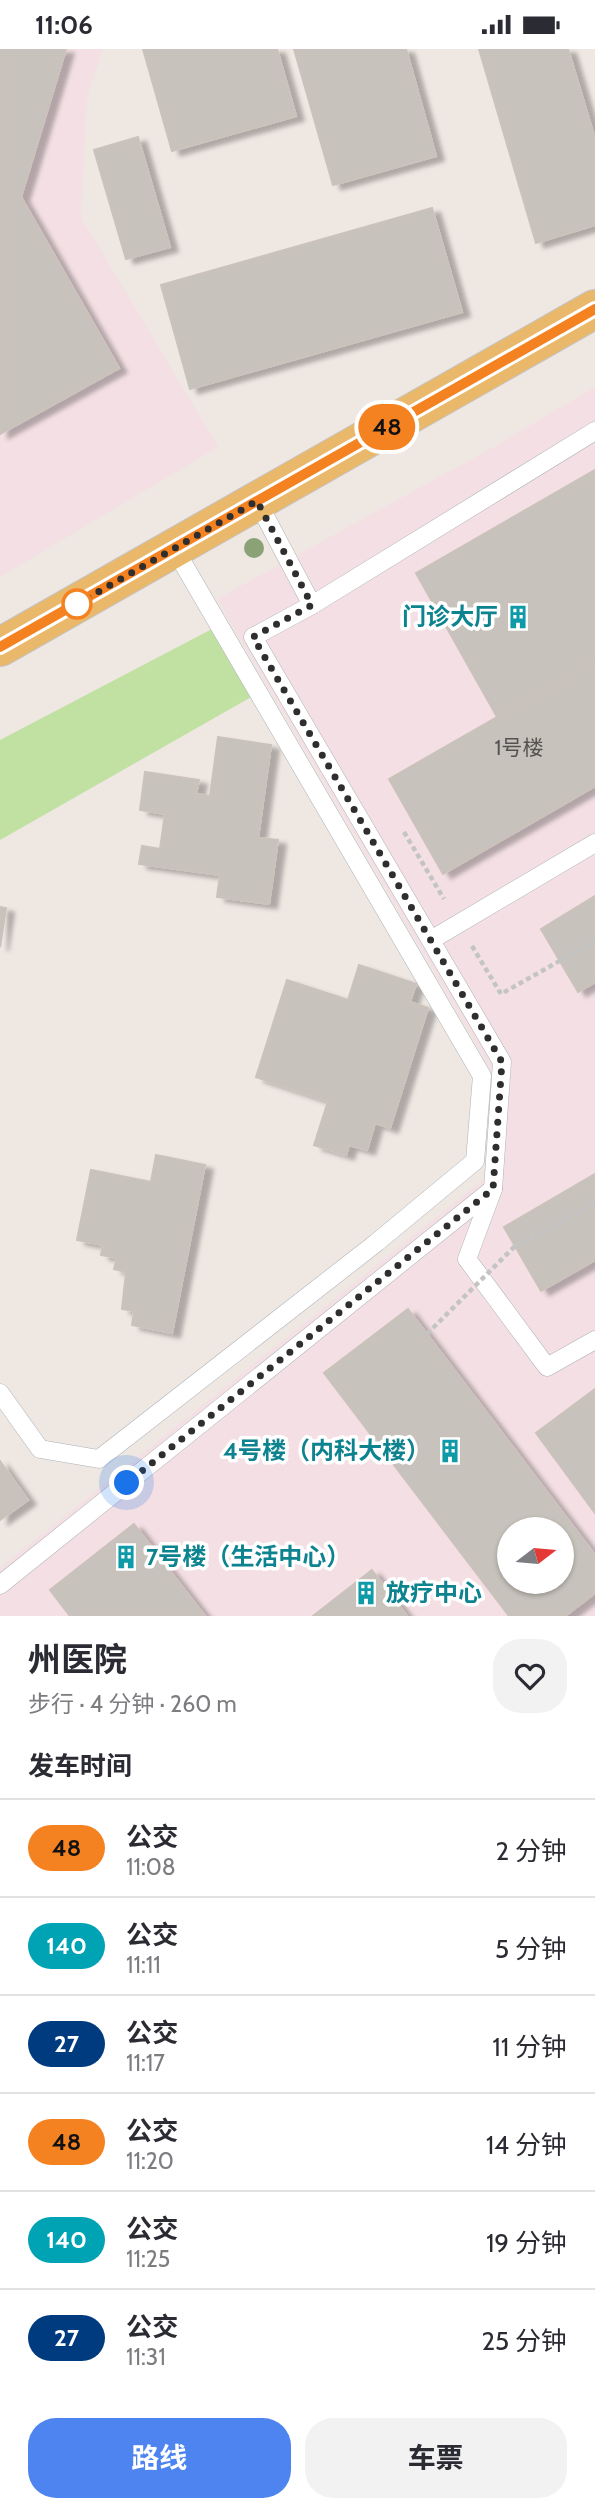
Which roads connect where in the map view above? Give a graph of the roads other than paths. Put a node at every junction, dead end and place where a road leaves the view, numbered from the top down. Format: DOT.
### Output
graph roads {
  1 [pos="595,309"];
  2 [pos="595,431"];
  3 [pos="257,501"];
  4 [pos="174,548"];
  5 [pos="312,605"];
  6 [pos="0,647"];
  7 [pos="595,843"];
  8 [pos="430,940"];
  9 [pos="493,1189"];
  10 [pos="595,1340"];
  11 [pos="0,1393"];
  12 [pos="0,1585"];
  1 -- 3 [label="main road"];
  2 -- 5 [label="lane"];
  3 -- 4 [label="main road"];
  3 -- 5 [label="lane"];
  4 -- 6 [label="main road"];
  4 -- 11 [label="lane"];
  5 -- 8 [label="lane"];
  7 -- 8 [label="lane"];
  8 -- 9 [label="lane"];
  9 -- 10 [label="lane"];
  9 -- 12 [label="lane"];
}
